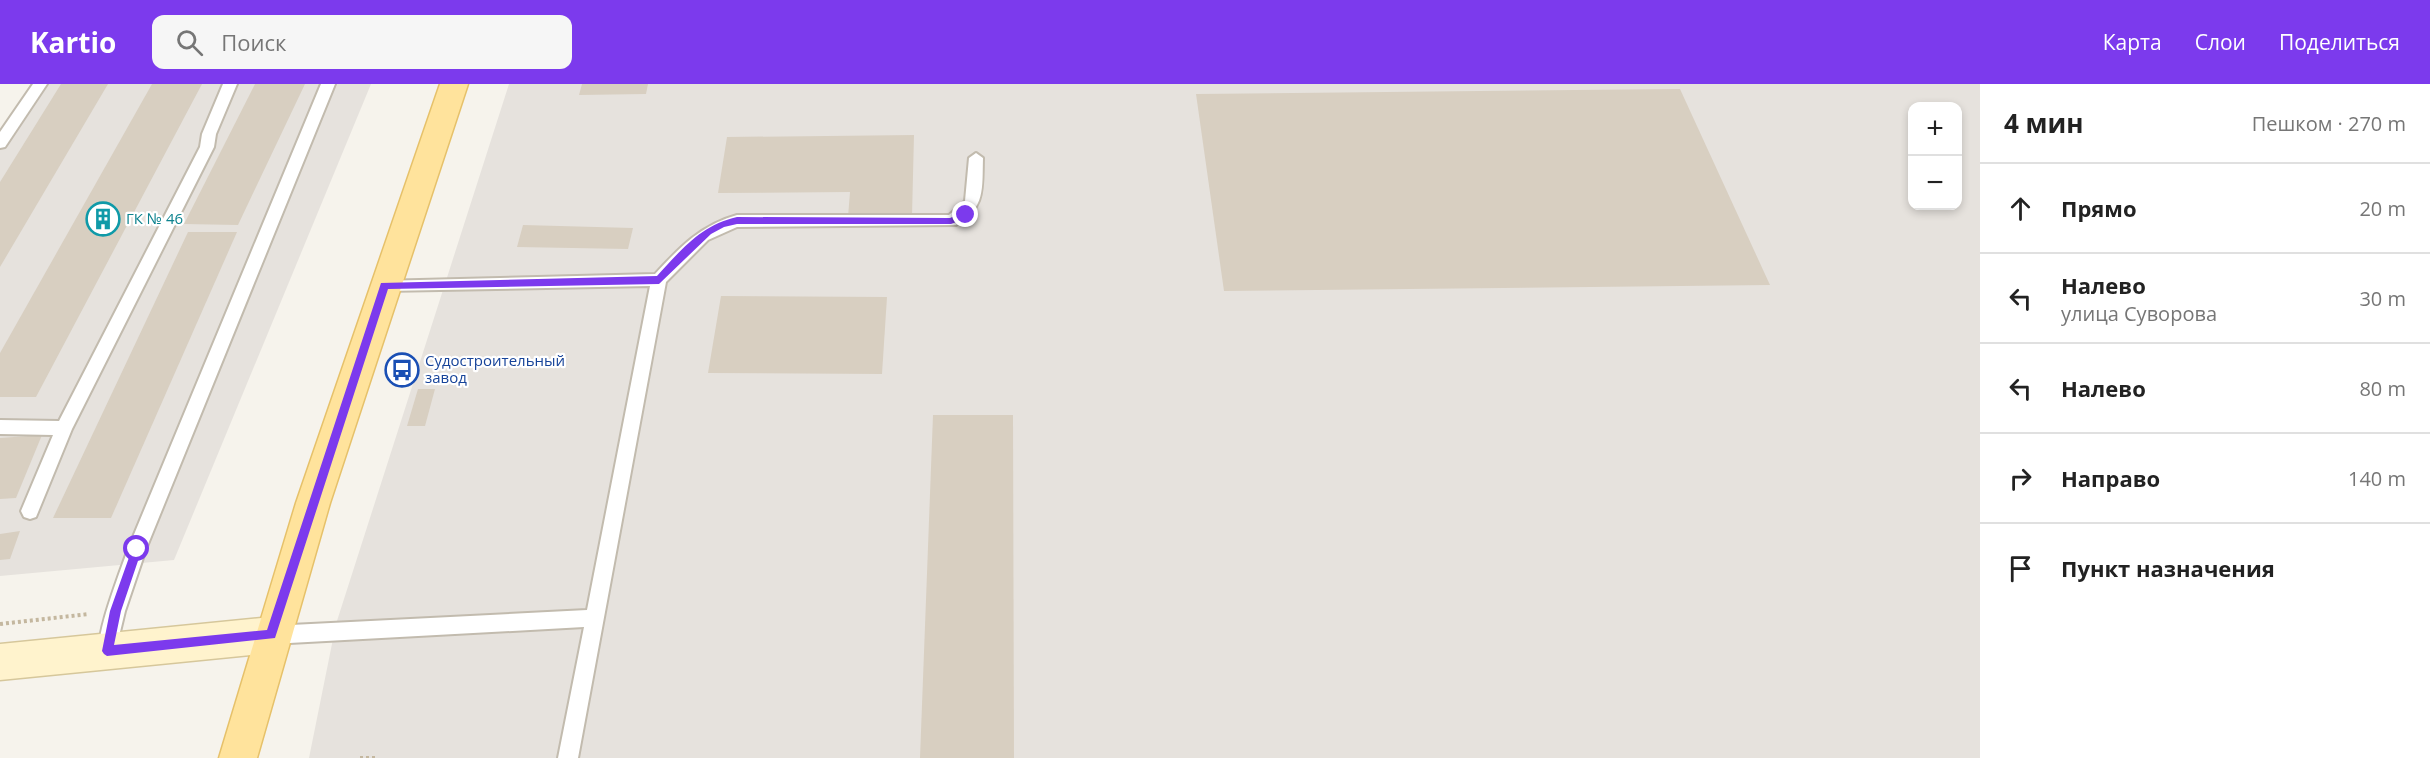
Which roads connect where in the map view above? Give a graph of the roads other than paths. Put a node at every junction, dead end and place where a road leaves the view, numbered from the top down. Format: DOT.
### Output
graph roads {
  1 [pos="40,84"];
  2 [pos="230,84"];
  3 [pos="328,84"];
  4 [pos="454,84"];
  5 [pos="0,143"];
  6 [pos="976,158"];
  7 [pos="659,280"];
  8 [pos="384,285"];
  9 [pos="0,427"];
  10 [pos="64,428"];
  11 [pos="30,511"];
  12 [pos="596,618"];
  13 [pos="271,635"];
  14 [pos="107,651"];
  15 [pos="0,662"];
  16 [pos="238,758"];
  17 [pos="568,758"];
  1 -- 5 [label="lane"];
  2 -- 10 [label="lane"];
  3 -- 14 [label="lane"];
  4 -- 8 [label="main road"];
  6 -- 7 [label="lane"];
  7 -- 8 [label="lane"];
  7 -- 12 [label="lane"];
  8 -- 13 [label="main road"];
  9 -- 10 [label="lane"];
  10 -- 11 [label="lane"];
  12 -- 13 [label="lane"];
  12 -- 17 [label="lane"];
  13 -- 14 [label="main road"];
  13 -- 16 [label="main road"];
  14 -- 15 [label="main road"];
}
